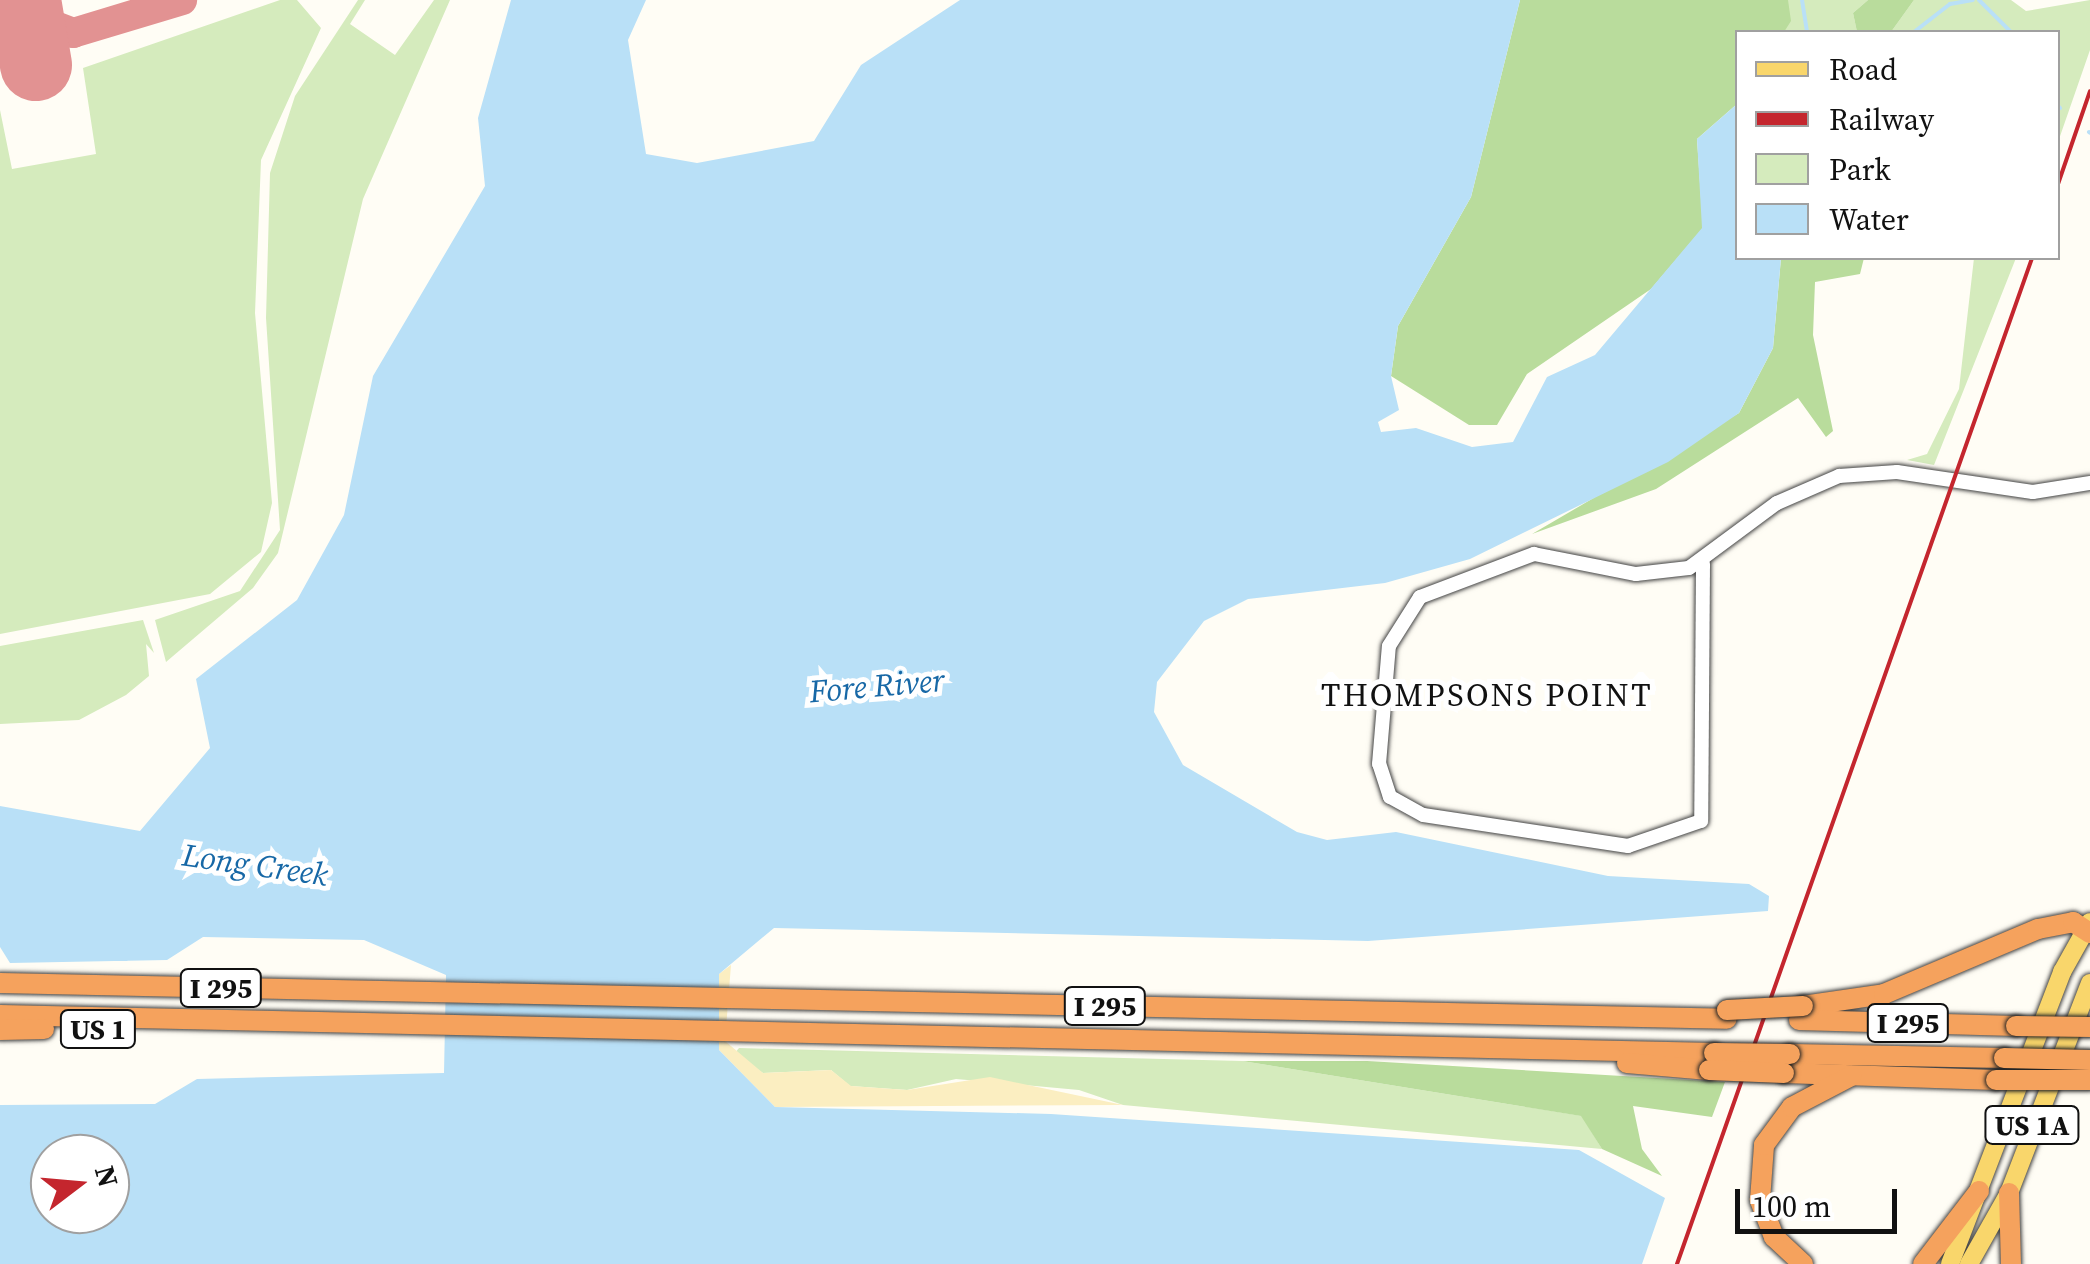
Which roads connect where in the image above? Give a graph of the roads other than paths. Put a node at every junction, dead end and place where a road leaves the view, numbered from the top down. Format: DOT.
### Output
graph roads {
  1 [pos="2090,484"];
  2 [pos="1702,564"];
  3 [pos="2088,928"];
  4 [pos="0,983"];
  5 [pos="2090,983"];
  6 [pos="1801,1013"];
  7 [pos="0,1016"];
  8 [pos="195,1019"];
  9 [pos="2090,1028"];
  10 [pos="0,1030"];
  11 [pos="2090,1060"];
  12 [pos="1787,1064"];
  13 [pos="1851,1076"];
  14 [pos="2090,1080"];
  15 [pos="1980,1191"];
  16 [pos="2009,1193"];
  17 [pos="1803,1264"];
  18 [pos="1923,1264"];
  19 [pos="1950,1264"];
  20 [pos="1969,1264"];
  21 [pos="2012,1264"];
  1 -- 2 [label="street"];
  2 -- 2 [label="street"];
  3 -- 6 [label="highway"];
  3 -- 15 [label="main road"];
  4 -- 6 [label="highway, I 295, bridge"];
  5 -- 16 [label="main road, US 1A"];
  6 -- 9 [label="highway, I 295, bridge"];
  7 -- 8 [label="highway, I 295"];
  8 -- 10 [label="highway, US 1"];
  8 -- 12 [label="highway, I 295, bridge"];
  11 -- 12 [label="highway, I 295, bridge"];
  12 -- 13 [label="highway, US 1A"];
  13 -- 14 [label="highway, US 1A, bridge"];
  13 -- 17 [label="highway"];
  15 -- 18 [label="highway"];
  15 -- 19 [label="main road"];
  16 -- 20 [label="main road, US 1A"];
  16 -- 21 [label="highway"];
}
